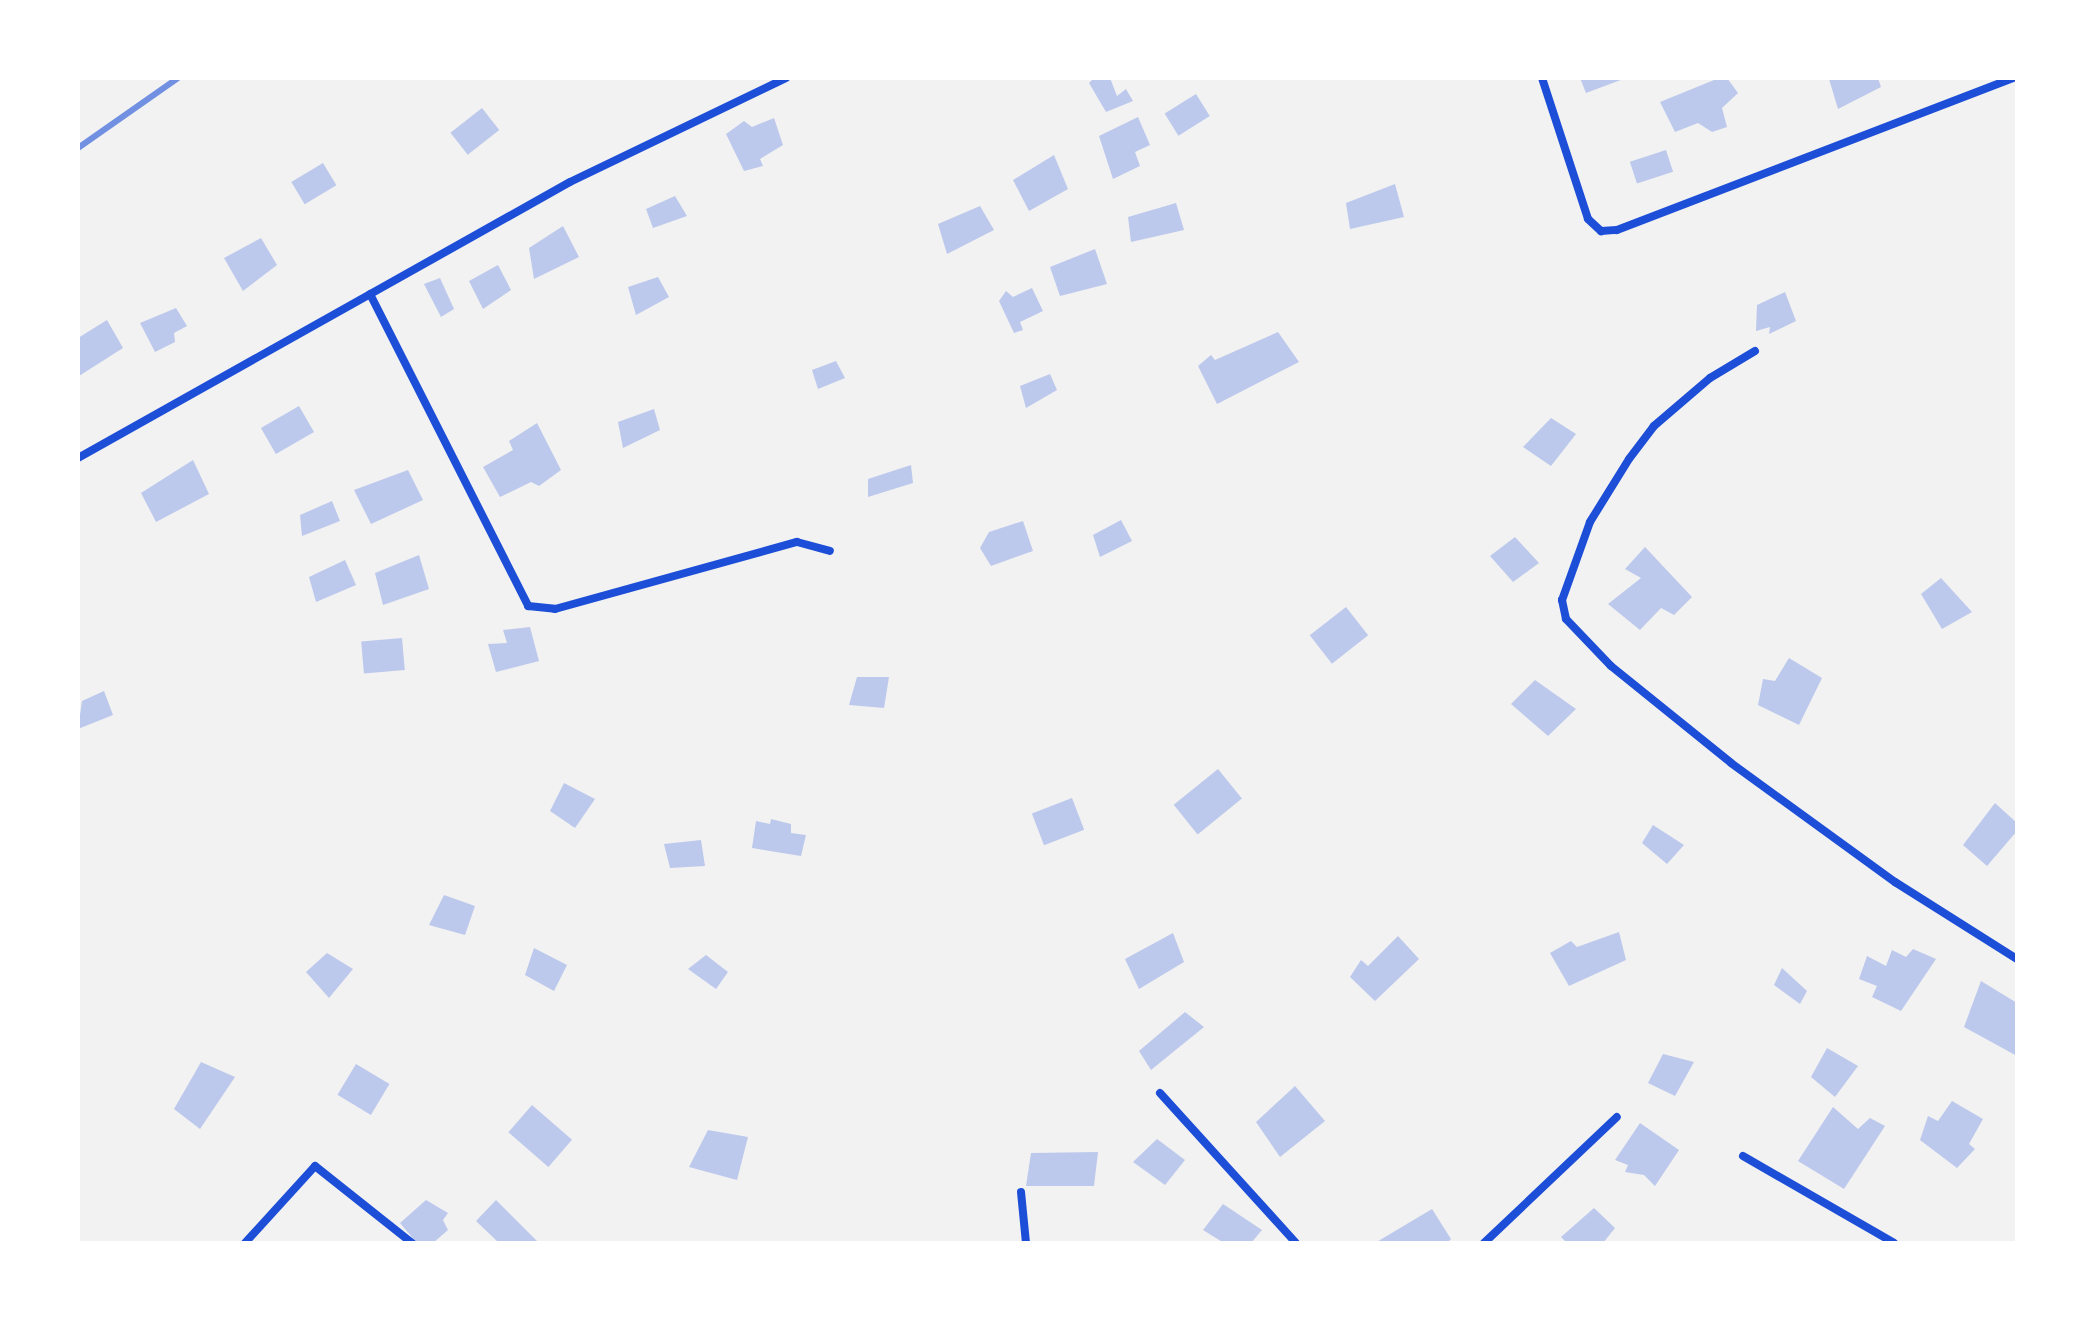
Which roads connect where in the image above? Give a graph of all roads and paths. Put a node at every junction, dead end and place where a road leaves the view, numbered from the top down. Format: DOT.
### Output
graph roads {
  1 [pos="786,78"];
  2 [pos="1542,78"];
  3 [pos="2014,78"];
  4 [pos="370,294"];
  5 [pos="1755,351"];
  6 [pos="78,458"];
  7 [pos="830,551"];
  8 [pos="2017,959"];
  9 [pos="1160,1093"];
  10 [pos="1617,1117"];
  11 [pos="1743,1156"];
  12 [pos="1021,1192"];
  13 [pos="245,1243"];
  14 [pos="412,1243"];
  15 [pos="1026,1243"];
  16 [pos="1296,1243"];
  17 [pos="1484,1243"];
  18 [pos="1894,1243"];
  1 -- 4 [label="street"];
  2 -- 3 [label="street"];
  4 -- 6 [label="street"];
  4 -- 7 [label="street"];
  5 -- 8 [label="street"];
  9 -- 16 [label="street"];
  10 -- 17 [label="street"];
  11 -- 18 [label="street"];
  12 -- 15 [label="street"];
  13 -- 14 [label="street"];
}
